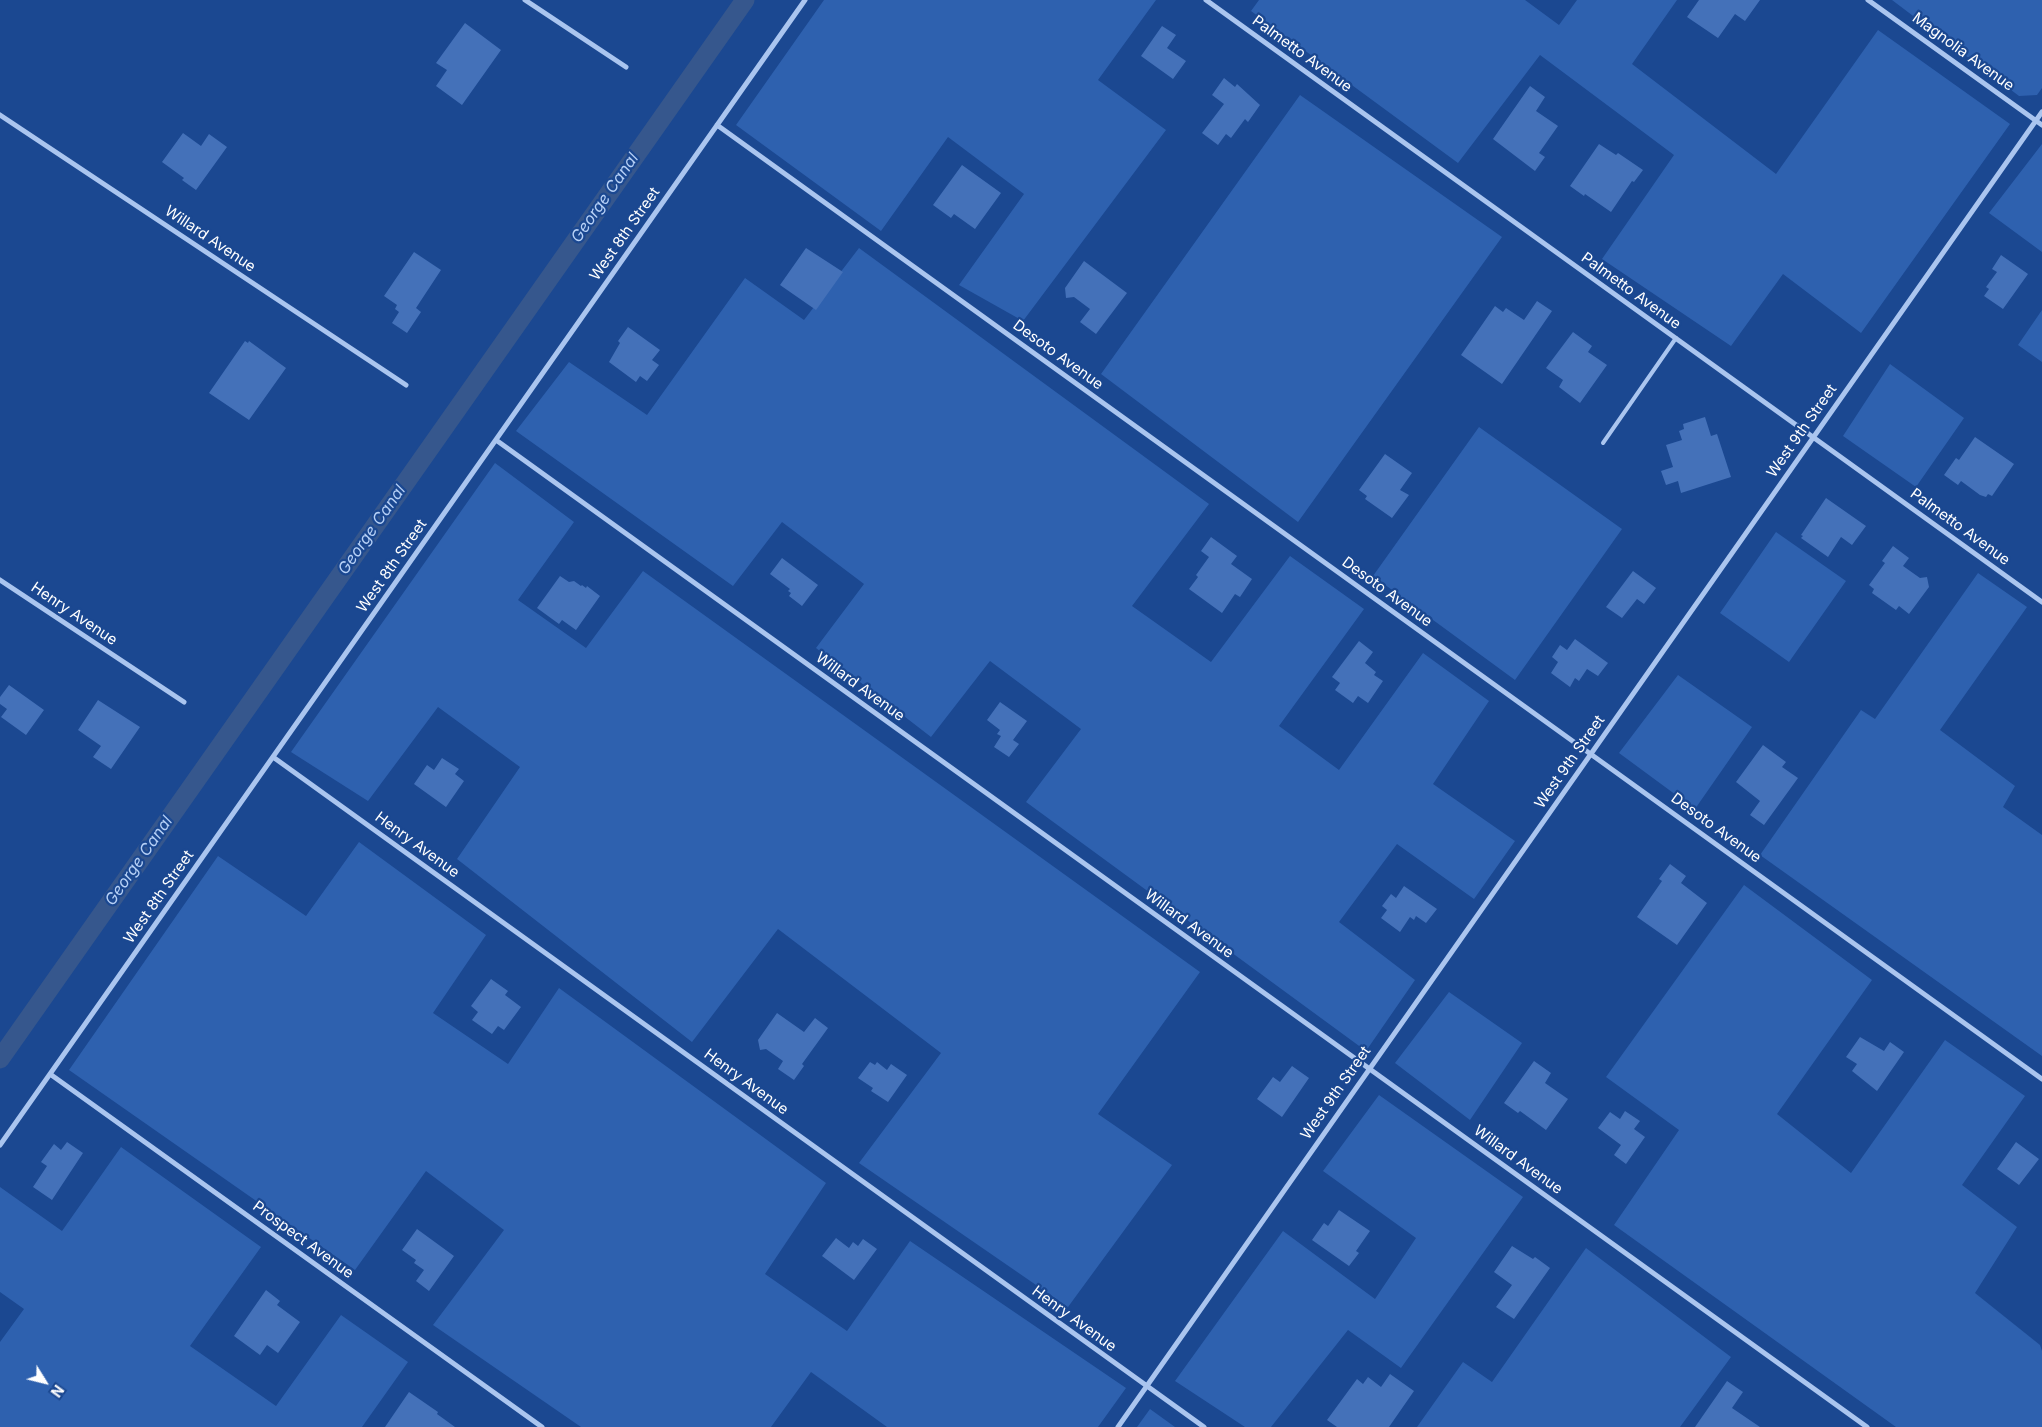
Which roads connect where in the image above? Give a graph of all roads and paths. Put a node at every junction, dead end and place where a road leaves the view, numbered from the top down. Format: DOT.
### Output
graph roads {
  1 [pos="525,0"];
  2 [pos="805,0"];
  3 [pos="1206,0"];
  4 [pos="1868,0"];
  5 [pos="626,67"];
  6 [pos="2042,112"];
  7 [pos="0,115"];
  8 [pos="2036,120"];
  9 [pos="717,125"];
  10 [pos="2042,125"];
  11 [pos="1676,338"];
  12 [pos="406,384"];
  13 [pos="1813,437"];
  14 [pos="496,440"];
  15 [pos="1603,443"];
  16 [pos="0,580"];
  17 [pos="2042,602"];
  18 [pos="184,702"];
  19 [pos="1591,754"];
  20 [pos="273,757"];
  21 [pos="1369,1069"];
  22 [pos="50,1074"];
  23 [pos="2042,1079"];
  24 [pos="0,1146"];
  25 [pos="1147,1386"];
  26 [pos="542,1427"];
  27 [pos="1118,1427"];
  28 [pos="1204,1427"];
  29 [pos="1867,1427"];
  1 -- 5 [label="street"];
  2 -- 9 [label="street, West 8th Street"];
  3 -- 11 [label="street, Palmetto Avenue"];
  4 -- 8 [label="street, Magnolia Avenue"];
  6 -- 8 [label="street, West 9th Street"];
  7 -- 12 [label="street, Willard Avenue"];
  8 -- 10 [label="street, Magnolia Avenue"];
  8 -- 13 [label="street, West 9th Street"];
  9 -- 14 [label="street, West 8th Street"];
  9 -- 19 [label="street, Desoto Avenue"];
  11 -- 13 [label="street, Palmetto Avenue"];
  11 -- 15 [label="lane"];
  13 -- 17 [label="street, Palmetto Avenue"];
  13 -- 19 [label="street, West 9th Street"];
  14 -- 20 [label="street, West 8th Street"];
  14 -- 21 [label="street, Willard Avenue"];
  16 -- 18 [label="street, Henry Avenue"];
  19 -- 21 [label="street, West 9th Street"];
  19 -- 23 [label="street, Desoto Avenue"];
  20 -- 22 [label="street, West 8th Street"];
  20 -- 25 [label="street, Henry Avenue"];
  21 -- 25 [label="street, West 9th Street"];
  21 -- 29 [label="street, Willard Avenue"];
  22 -- 24 [label="street, West 8th Street"];
  22 -- 26 [label="street, Prospect Avenue"];
  25 -- 27 [label="street, West 9th Street"];
  25 -- 28 [label="street, Henry Avenue"];
}
